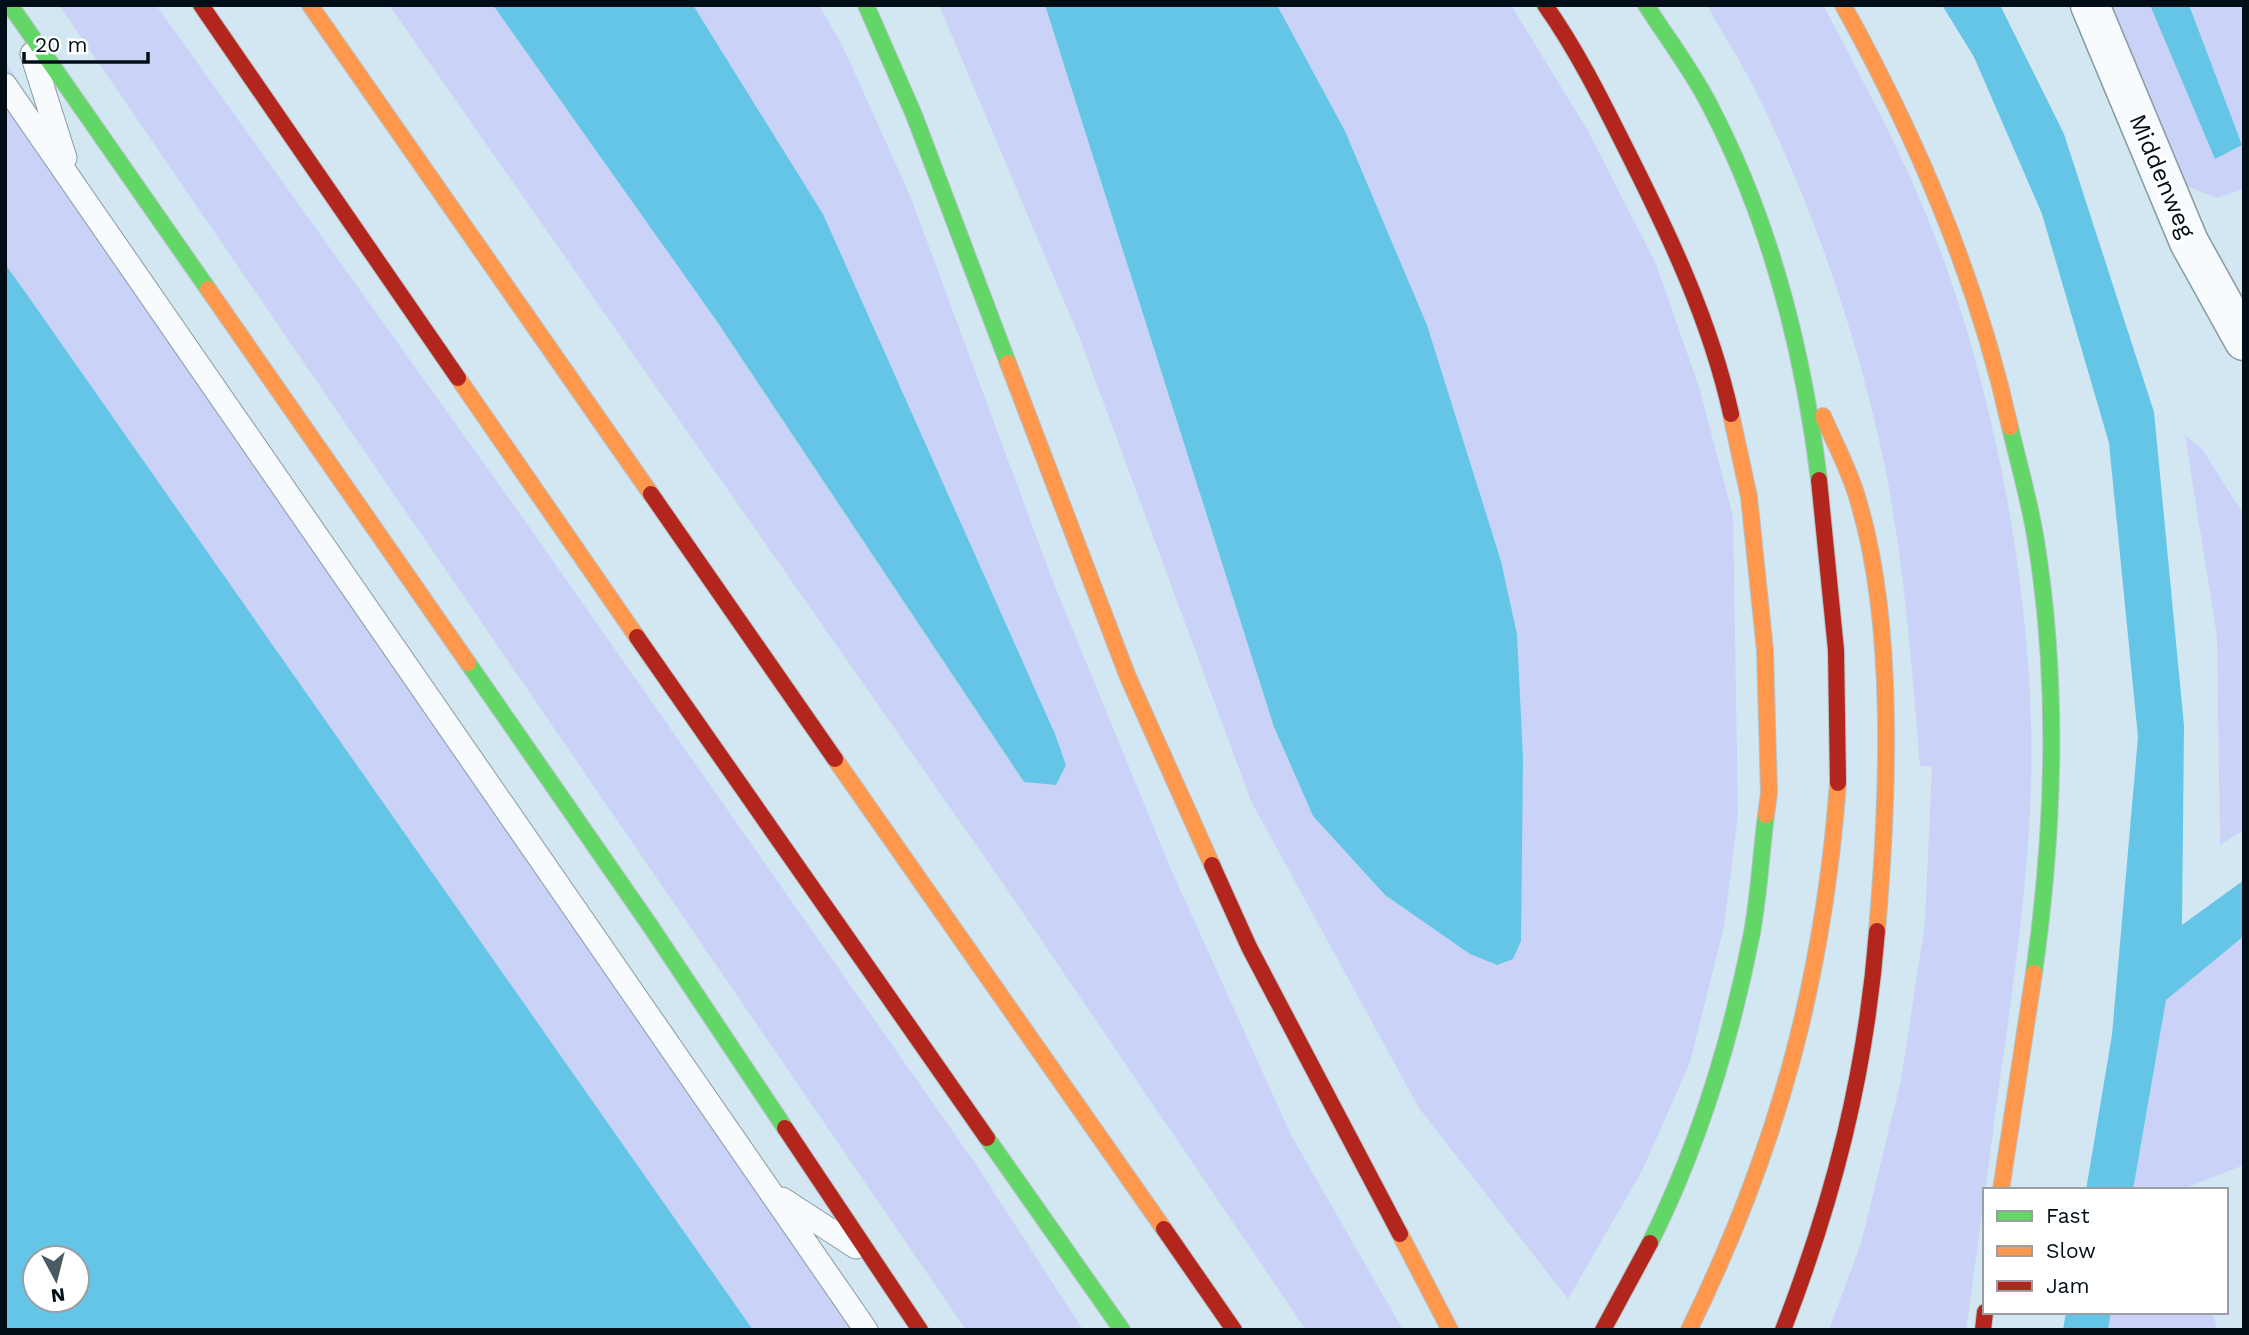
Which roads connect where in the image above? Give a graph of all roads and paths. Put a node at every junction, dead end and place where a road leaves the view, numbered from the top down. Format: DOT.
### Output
graph roads {
  1 [pos="201,5"];
  2 [pos="310,5"];
  3 [pos="866,5"];
  4 [pos="1545,5"];
  5 [pos="1646,5"];
  6 [pos="1843,5"];
  7 [pos="2090,5"];
  8 [pos="16,13"];
  9 [pos="5,85"];
  10 [pos="72,182"];
  11 [pos="2244,341"];
  12 [pos="1803,373"];
  13 [pos="2001,1188"];
  14 [pos="771,1192"];
  15 [pos="870,1256"];
  16 [pos="866,1330"];
  17 [pos="920,1330"];
  18 [pos="1122,1330"];
  19 [pos="1234,1330"];
  20 [pos="1450,1330"];
  21 [pos="1602,1330"];
  22 [pos="1689,1330"];
  23 [pos="1783,1330"];
  1 -- 18 [label="highway"];
  2 -- 19 [label="highway"];
  3 -- 20 [label="highway"];
  4 -- 21 [label="highway"];
  5 -- 12 [label="highway"];
  6 -- 13 [label="highway"];
  7 -- 11 [label="street, Middenweg"];
  8 -- 10 [label="lane"];
  8 -- 15 [label="highway"];
  9 -- 10 [label="lane"];
  10 -- 14 [label="lane"];
  12 -- 22 [label="highway"];
  12 -- 23 [label="highway"];
  14 -- 15 [label="lane"];
  14 -- 16 [label="lane"];
  15 -- 17 [label="highway"];
}
